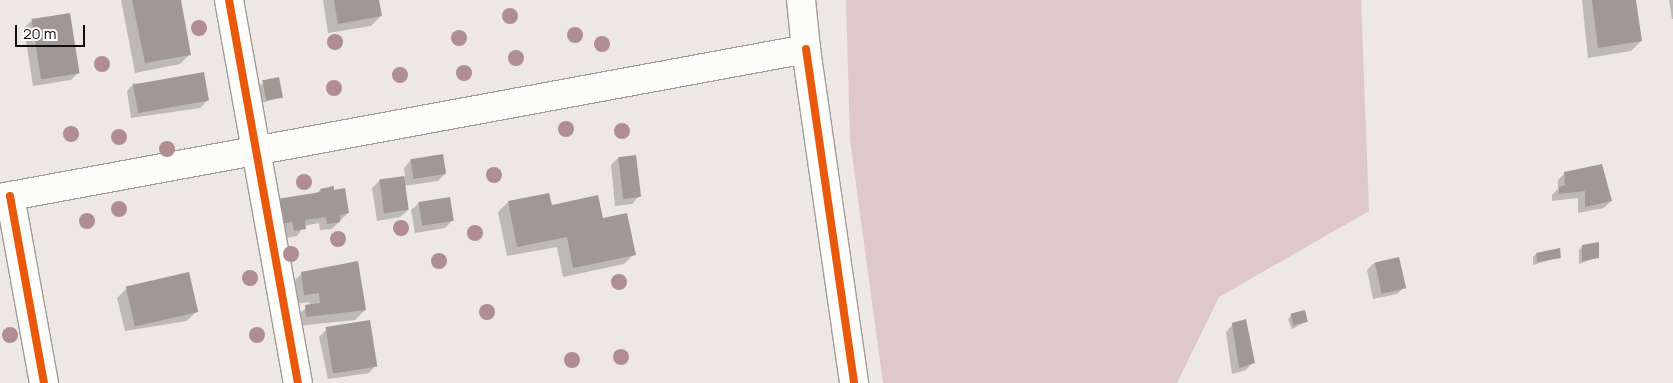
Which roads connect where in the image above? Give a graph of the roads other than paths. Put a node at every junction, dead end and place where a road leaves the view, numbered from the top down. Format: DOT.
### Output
graph roads {
  1 [pos="229,0"];
  2 [pos="801,0"];
  3 [pos="806,49"];
  4 [pos="256,152"];
  5 [pos="5,197"];
  6 [pos="44,383"];
  7 [pos="298,383"];
  8 [pos="854,383"];
  1 -- 4 [label="street"];
  2 -- 3 [label="street"];
  3 -- 4 [label="street"];
  3 -- 8 [label="street"];
  4 -- 5 [label="street"];
  4 -- 7 [label="street"];
  5 -- 6 [label="street"];
}
